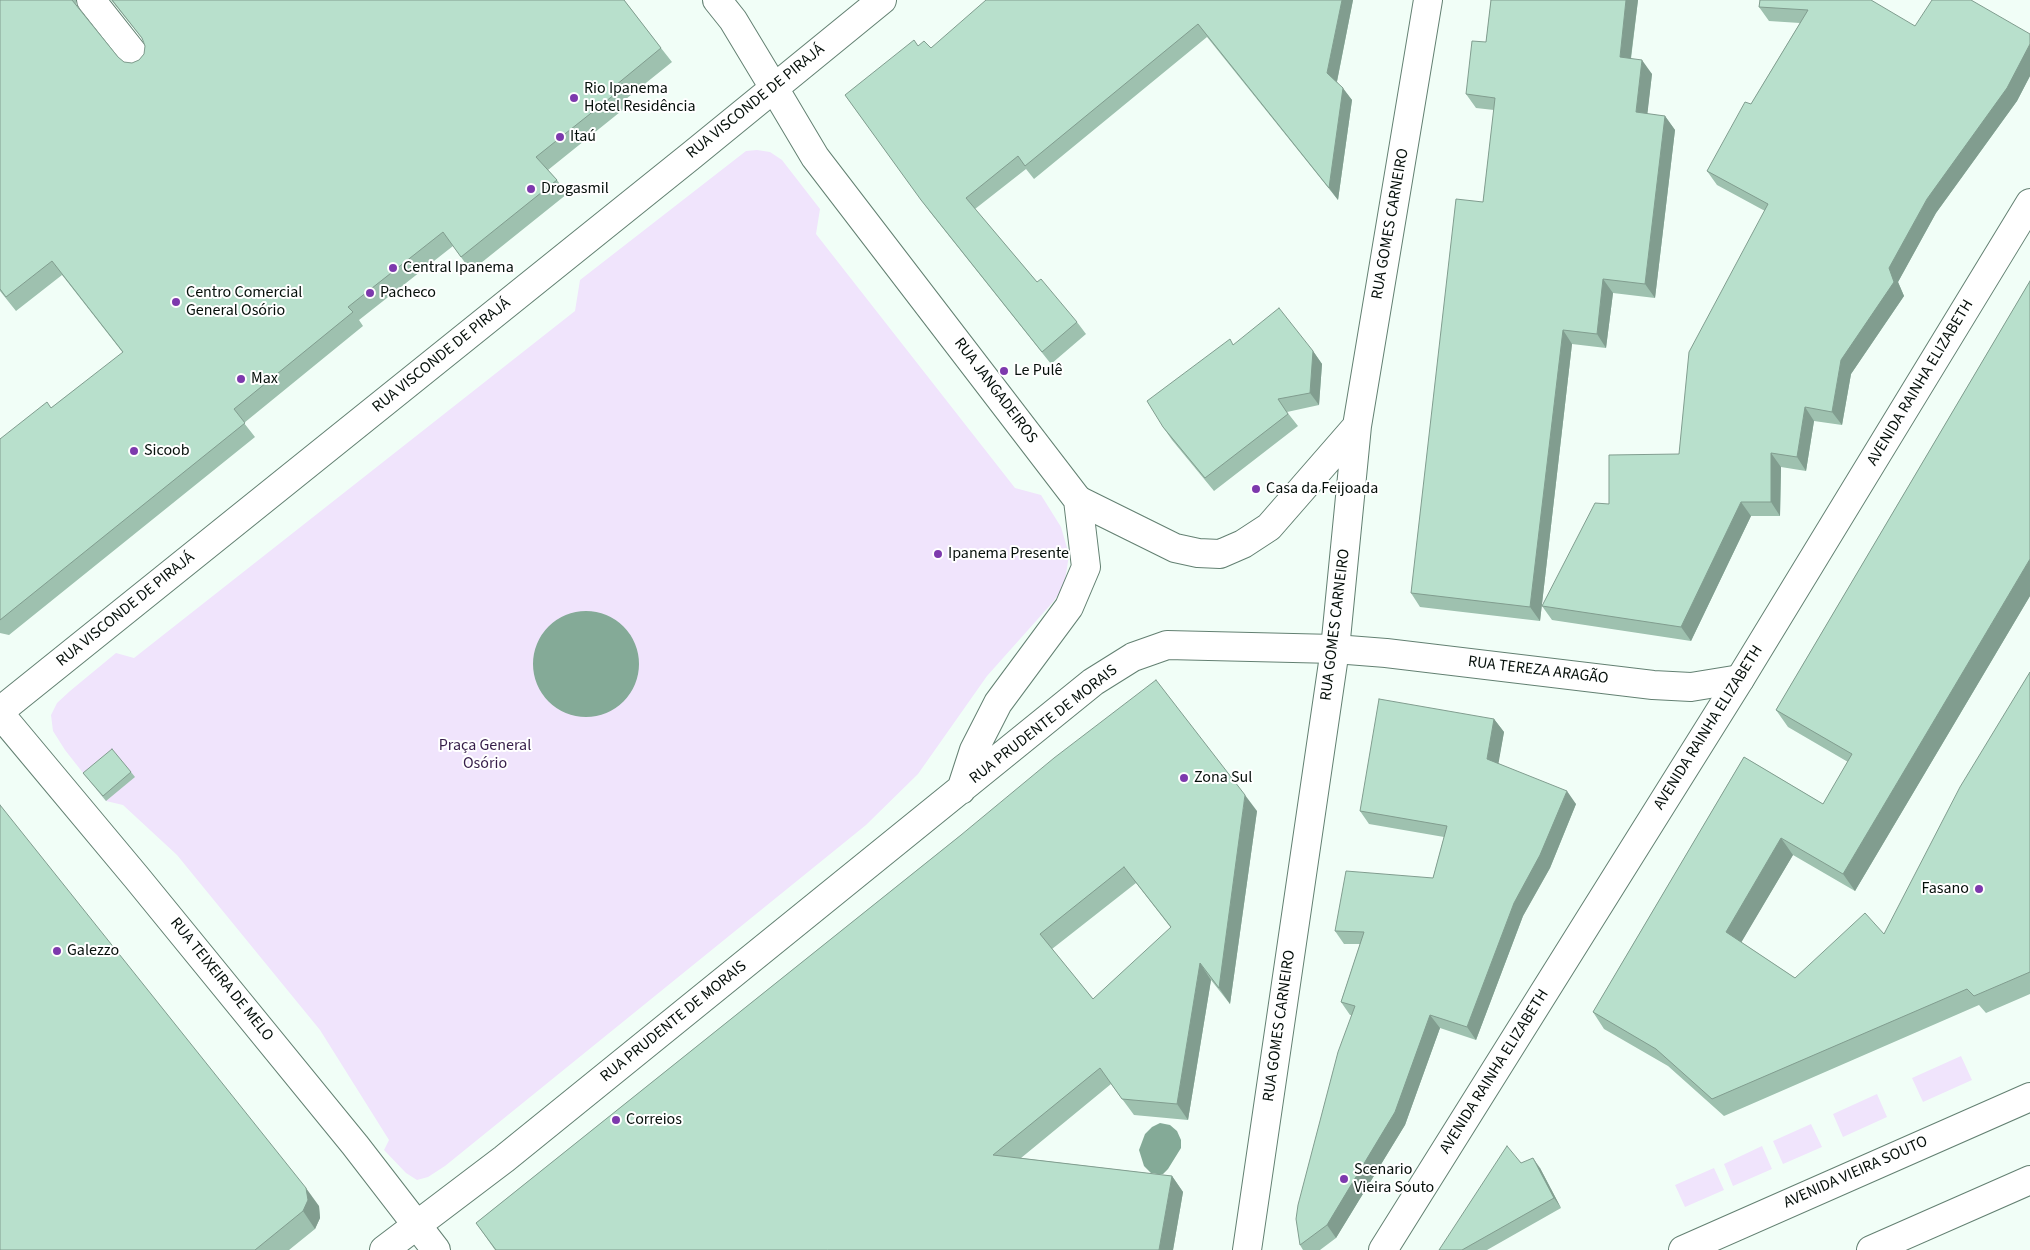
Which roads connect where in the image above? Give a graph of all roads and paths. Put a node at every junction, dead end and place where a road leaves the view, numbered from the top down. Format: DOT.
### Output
graph roads {
  1 [pos="90,0"];
  2 [pos="717,0"];
  3 [pos="882,0"];
  4 [pos="1428,0"];
  5 [pos="140,62"];
  6 [pos="774,88"];
  7 [pos="2030,203"];
  8 [pos="1357,426"];
  9 [pos="1078,500"];
  10 [pos="1335,650"];
  11 [pos="1740,679"];
  12 [pos="0,713"];
  13 [pos="961,790"];
  14 [pos="2030,1097"];
  15 [pos="2030,1180"];
  16 [pos="416,1225"];
  17 [pos="384,1250"];
  18 [pos="436,1250"];
  19 [pos="1247,1250"];
  20 [pos="1383,1250"];
  21 [pos="1682,1250"];
  22 [pos="1871,1250"];
  1 -- 5 [label="main road"];
  2 -- 6 [label="main road, RUA JANGADEIROS"];
  3 -- 6 [label="main road, RUA VISCONDE DE PIRAJÁ"];
  4 -- 8 [label="main road, RUA GOMES CARNEIRO"];
  6 -- 9 [label="main road, RUA JANGADEIROS"];
  6 -- 12 [label="main road, RUA VISCONDE DE PIRAJÁ"];
  7 -- 11 [label="main road, AVENIDA RAINHA ELIZABETH"];
  8 -- 9 [label="main road, RUA JANGADEIROS"];
  8 -- 10 [label="main road, RUA GOMES CARNEIRO"];
  9 -- 13 [label="main road, RUA PRUDENTE DE MORAIS"];
  10 -- 11 [label="main road, RUA TEREZA ARAGÃO"];
  10 -- 13 [label="main road, RUA PRUDENTE DE MORAIS"];
  10 -- 19 [label="main road, RUA GOMES CARNEIRO"];
  11 -- 20 [label="main road, AVENIDA RAINHA ELIZABETH"];
  12 -- 16 [label="main road, RUA TEIXEIRA DE MELO"];
  13 -- 16 [label="main road, RUA PRUDENTE DE MORAIS"];
  14 -- 21 [label="main road, AVENIDA VIEIRA SOUTO"];
  15 -- 22 [label="main road"];
  16 -- 17 [label="main road, RUA PRUDENTE DE MORAIS"];
  16 -- 18 [label="main road, RUA TEIXEIRA DE MELO"];
}
